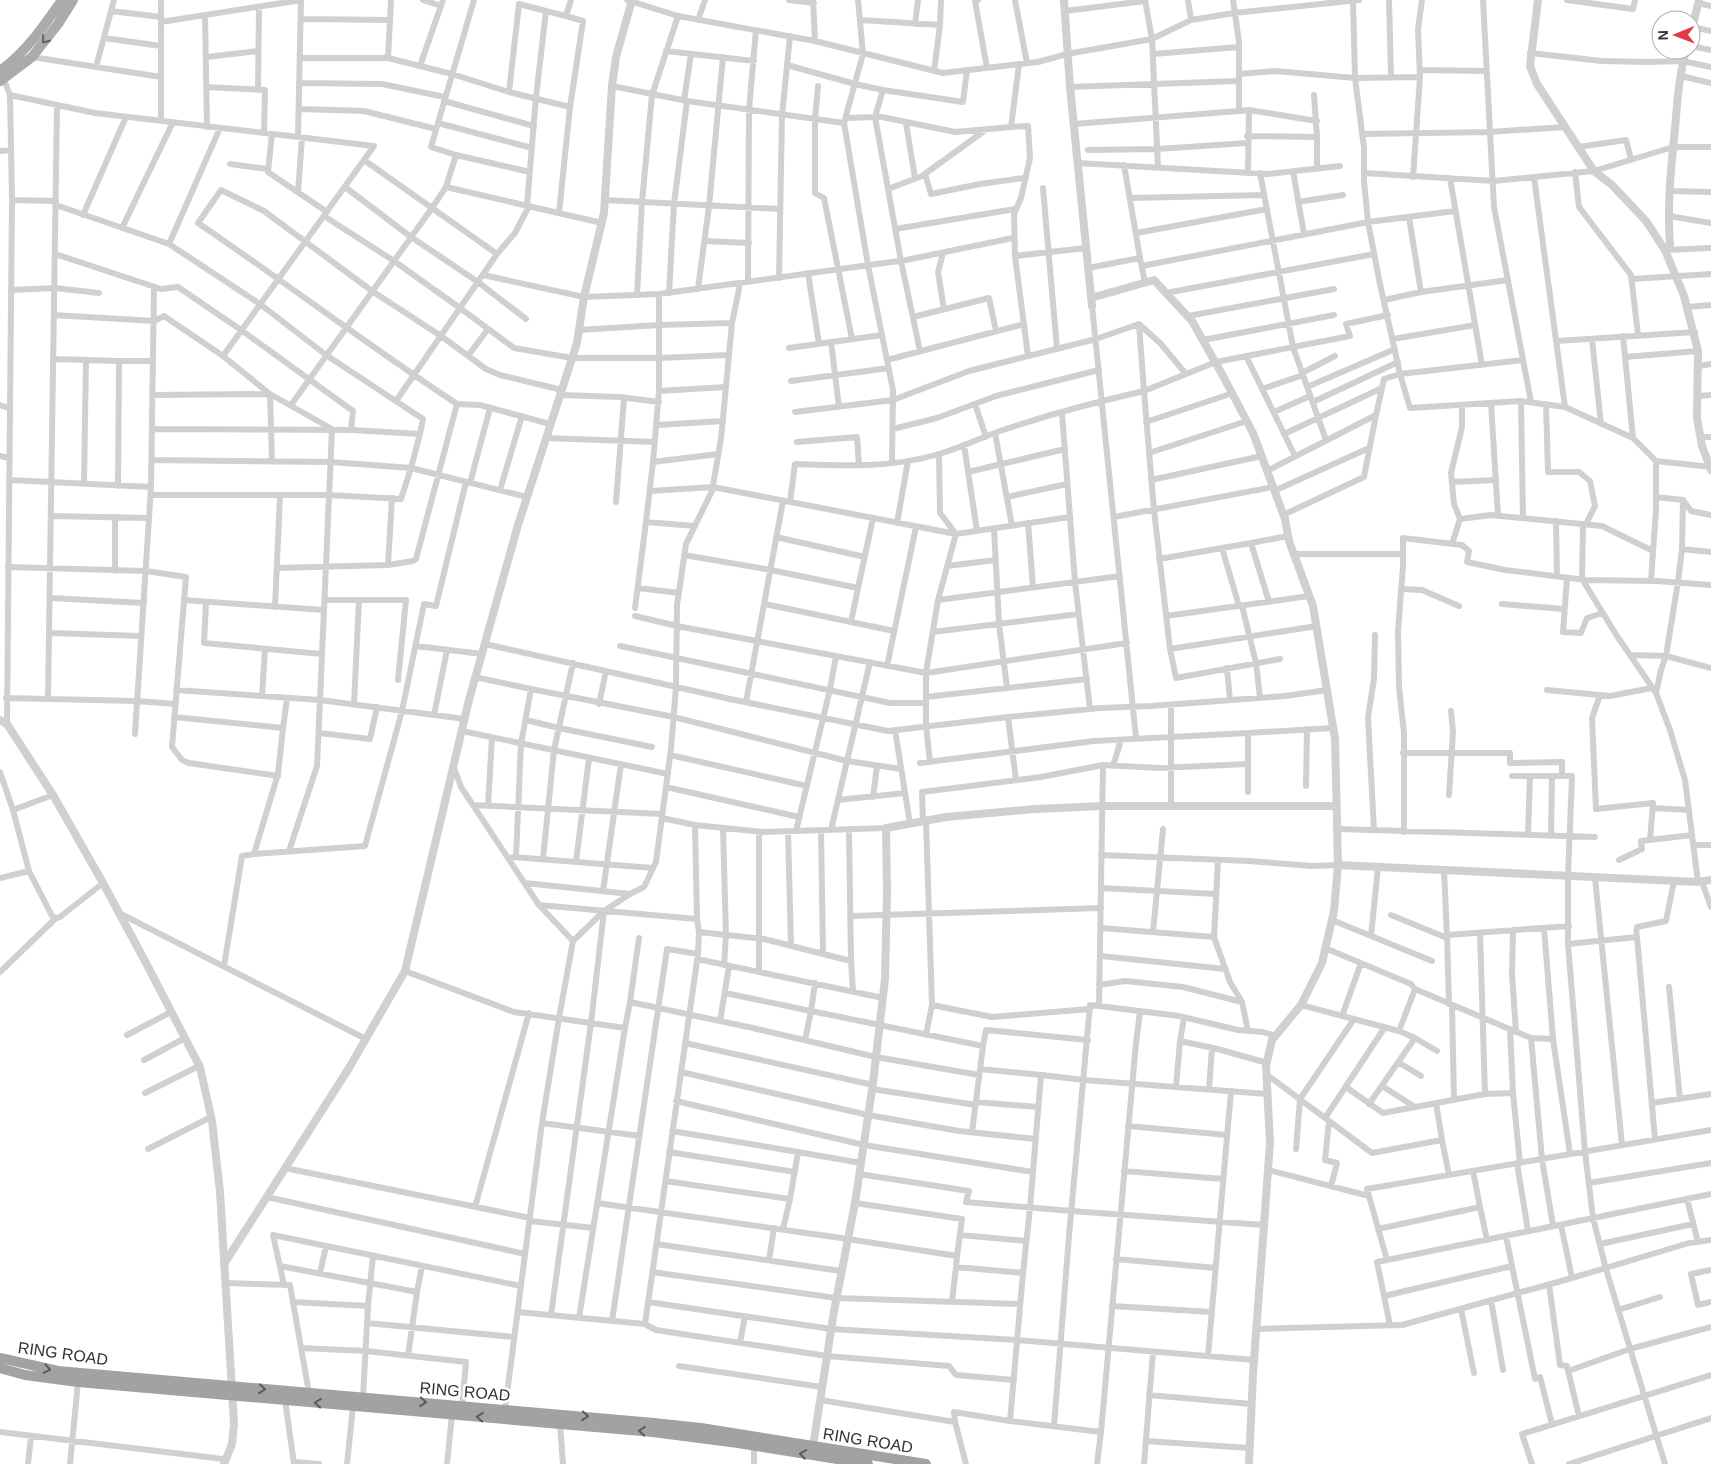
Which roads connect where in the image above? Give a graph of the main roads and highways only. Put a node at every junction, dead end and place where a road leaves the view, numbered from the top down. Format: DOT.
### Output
graph roads {
  1 [pos="62,0"];
  2 [pos="73,0"];
  3 [pos="1,75"];
  4 [pos="0,1358"];
  5 [pos="0,1368"];
  6 [pos="231,1390"];
  7 [pos="846,1459"];
  8 [pos="868,1464"];
  9 [pos="926,1464"];
  1 -- 3 [label="main road"];
  2 -- 3 [label="main road, one-way"];
  4 -- 6 [label="highway, RING ROAD, one-way"];
  5 -- 6 [label="highway, RING ROAD"];
  7 -- 6 [label="highway, RING ROAD, one-way"];
  6 -- 7 [label="highway, RING ROAD, one-way"];
  7 -- 8 [label="highway, RING ROAD"];
  7 -- 9 [label="highway, RING ROAD"];
}
